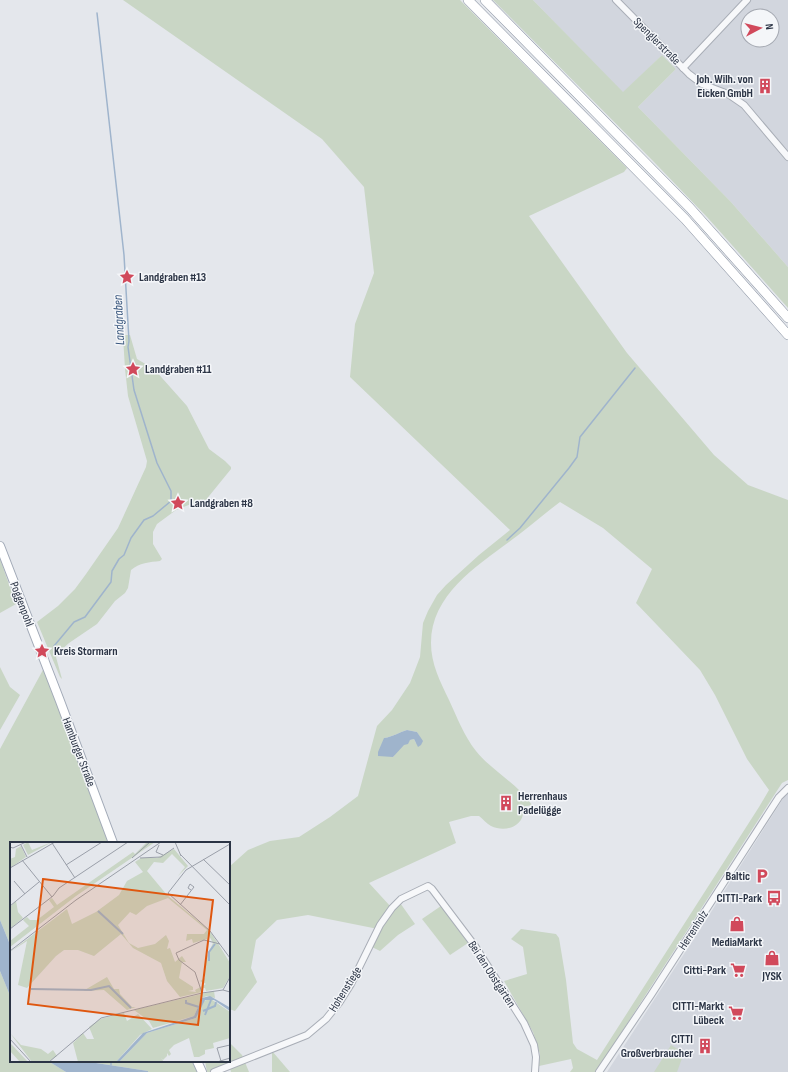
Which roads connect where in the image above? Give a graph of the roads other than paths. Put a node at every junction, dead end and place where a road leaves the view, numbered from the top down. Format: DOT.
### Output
graph roads {
  1 [pos="468,0"];
  2 [pos="485,0"];
  3 [pos="616,0"];
  4 [pos="748,0"];
  5 [pos="683,68"];
  6 [pos="788,157"];
  7 [pos="788,318"];
  8 [pos="788,335"];
  9 [pos="0,546"];
  10 [pos="45,661"];
  11 [pos="788,788"];
  12 [pos="113,842"];
  13 [pos="428,886"];
  14 [pos="197,1062"];
  15 [pos="202,1072"];
  16 [pos="214,1072"];
  17 [pos="535,1072"];
  18 [pos="599,1072"];
  1 -- 8 [label="highway"];
  2 -- 7 [label="highway"];
  3 -- 5 [label="street, Spenglerstraße"];
  4 -- 5 [label="street"];
  5 -- 6 [label="street, Spenglerstraße"];
  9 -- 10 [label="main road, Poggenpohl"];
  10 -- 12 [label="main road, Hamburger Straße"];
  11 -- 18 [label="street, Herrenholz"];
  13 -- 16 [label="street, Hohenstiege"];
  13 -- 17 [label="street, Bei den Obstgärten"];
  14 -- 15 [label="main road"];
}
